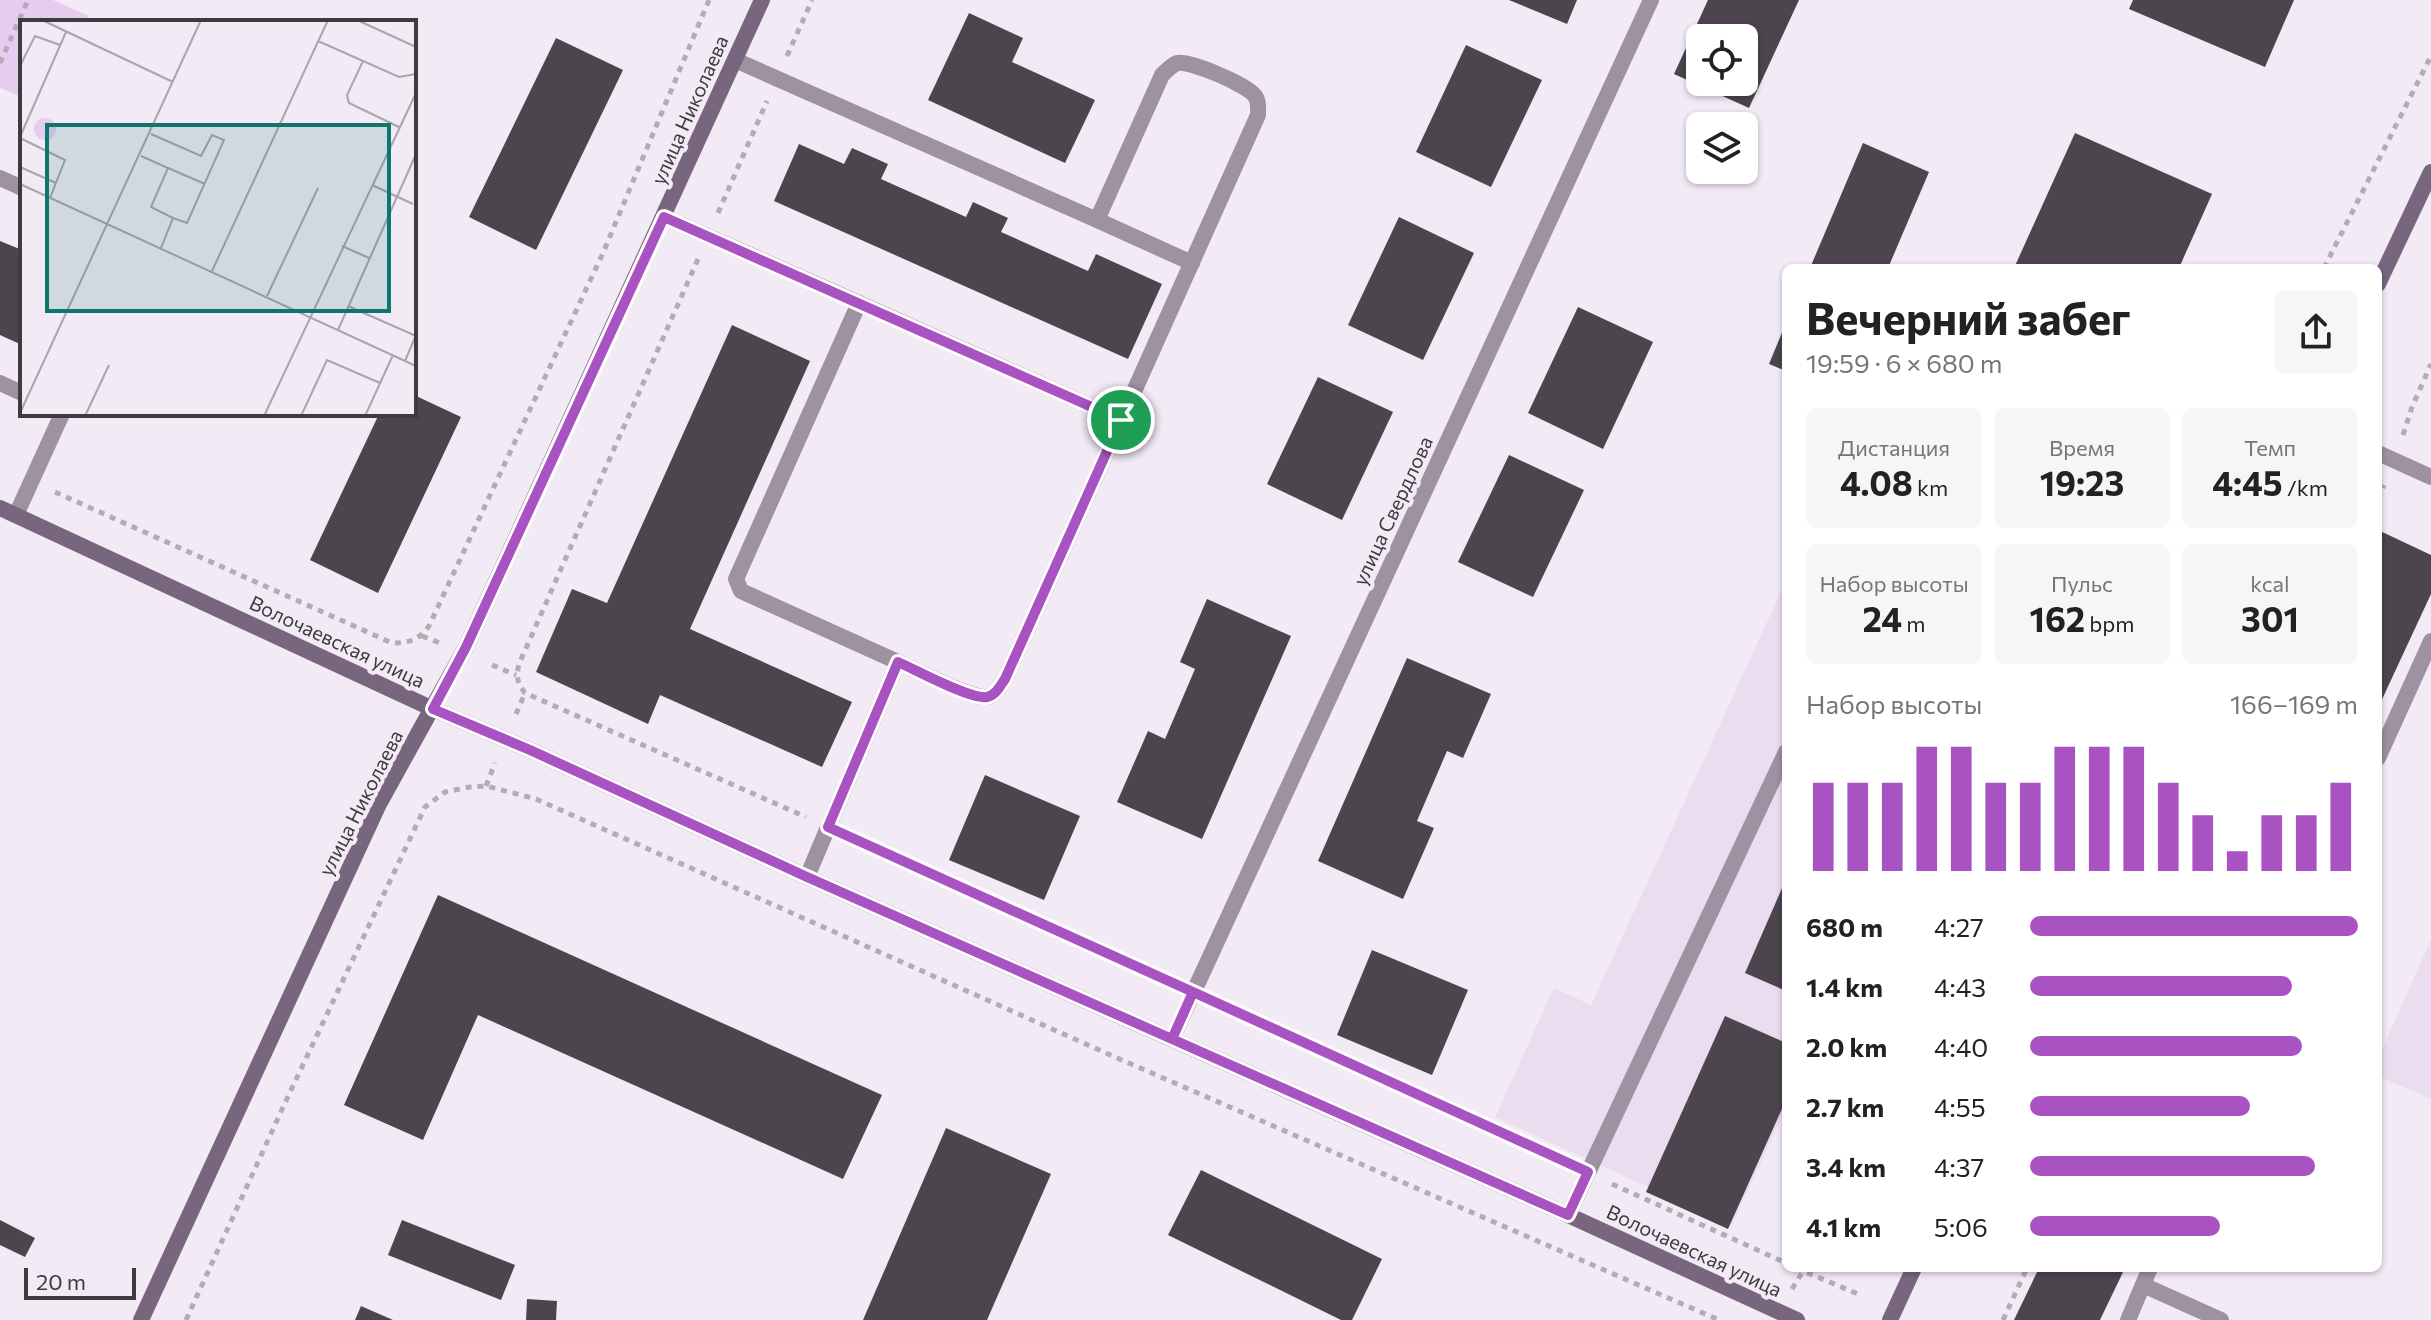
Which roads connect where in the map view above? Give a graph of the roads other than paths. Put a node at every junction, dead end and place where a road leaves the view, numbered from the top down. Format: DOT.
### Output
graph roads {
  1 [pos="762,0"];
  2 [pos="1651,0"];
  3 [pos="735,60"];
  4 [pos="2431,172"];
  5 [pos="0,178"];
  6 [pos="20,187"];
  7 [pos="664,217"];
  8 [pos="1097,220"];
  9 [pos="1192,263"];
  10 [pos="2382,276"];
  11 [pos="859,303"];
  12 [pos="0,383"];
  13 [pos="20,392"];
  14 [pos="61,416"];
  15 [pos="1121,420"];
  16 [pos="2382,455"];
  17 [pos="2431,477"];
  18 [pos="0,508"];
  19 [pos="16,515"];
  20 [pos="2431,641"];
  21 [pos="898,662"];
  22 [pos="433,709"];
  23 [pos="2382,749"];
  24 [pos="1782,760"];
  25 [pos="807,877"];
  26 [pos="1172,1039"];
  27 [pos="1568,1215"];
  28 [pos="1912,1272"];
  29 [pos="2148,1272"];
  30 [pos="2143,1285"];
  31 [pos="141,1320"];
  32 [pos="1797,1320"];
  33 [pos="1890,1320"];
  34 [pos="2128,1320"];
  35 [pos="2221,1320"];
  1 -- 3 [label="street, улица Николаева"];
  2 -- 26 [label="street, улица Свердлова"];
  3 -- 7 [label="street, улица Николаева"];
  3 -- 8 [label="street"];
  4 -- 10 [label="street"];
  5 -- 6 [label="street"];
  7 -- 11 [label="street"];
  7 -- 22 [label="street, улица Николаева"];
  8 -- 9 [label="street"];
  8 -- 9 [label="street"];
  9 -- 15 [label="street"];
  11 -- 15 [label="street"];
  11 -- 21 [label="street"];
  12 -- 13 [label="street"];
  14 -- 19 [label="street"];
  15 -- 21 [label="street"];
  16 -- 17 [label="street"];
  18 -- 19 [label="street, Волочаевская улица"];
  19 -- 22 [label="street, Волочаевская улица"];
  20 -- 23 [label="street"];
  21 -- 25 [label="street"];
  22 -- 25 [label="street, Волочаевская улица"];
  22 -- 31 [label="street, улица Николаева"];
  24 -- 27 [label="street"];
  25 -- 26 [label="street, Волочаевская улица"];
  26 -- 27 [label="street, Волочаевская улица"];
  27 -- 32 [label="street, Волочаевская улица"];
  28 -- 33 [label="street"];
  29 -- 30 [label="street"];
  30 -- 34 [label="street"];
  30 -- 35 [label="street"];
}
